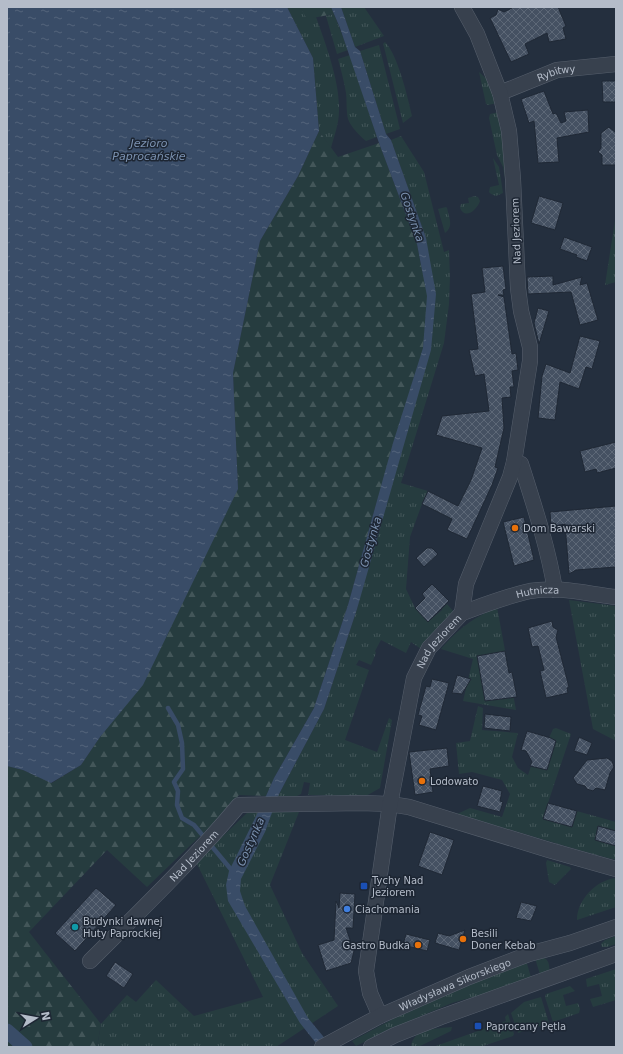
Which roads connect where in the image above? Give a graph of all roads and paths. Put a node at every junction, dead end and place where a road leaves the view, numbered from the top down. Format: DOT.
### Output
graph roads {
  1 [pos="462,7"];
  2 [pos="616,64"];
  3 [pos="500,93"];
  4 [pos="514,462"];
  5 [pos="555,590"];
  6 [pos="616,597"];
  7 [pos="462,613"];
  8 [pos="390,804"];
  9 [pos="616,869"];
  10 [pos="616,927"];
  11 [pos="616,954"];
  12 [pos="90,961"];
  13 [pos="380,1016"];
  14 [pos="398,1041"];
  15 [pos="322,1047"];
  16 [pos="371,1047"];
  1 -- 3 [label="street, Nad Jeziorem"];
  2 -- 3 [label="street, Rybitwy"];
  3 -- 4 [label="street, Nad Jeziorem"];
  4 -- 5 [label="street"];
  4 -- 7 [label="street, Nad Jeziorem"];
  5 -- 6 [label="street, Hutnicza"];
  5 -- 7 [label="street, Hutnicza"];
  7 -- 8 [label="street, Nad Jeziorem"];
  8 -- 9 [label="street, Nad Jeziorem"];
  8 -- 12 [label="street, Nad Jeziorem"];
  8 -- 13 [label="street, Nad Jeziorem"];
  10 -- 13 [label="street, Władysława Sikorskiego"];
  11 -- 14 [label="street"];
  13 -- 15 [label="street, Władysława Sikorskiego"];
  14 -- 16 [label="street"];
}
